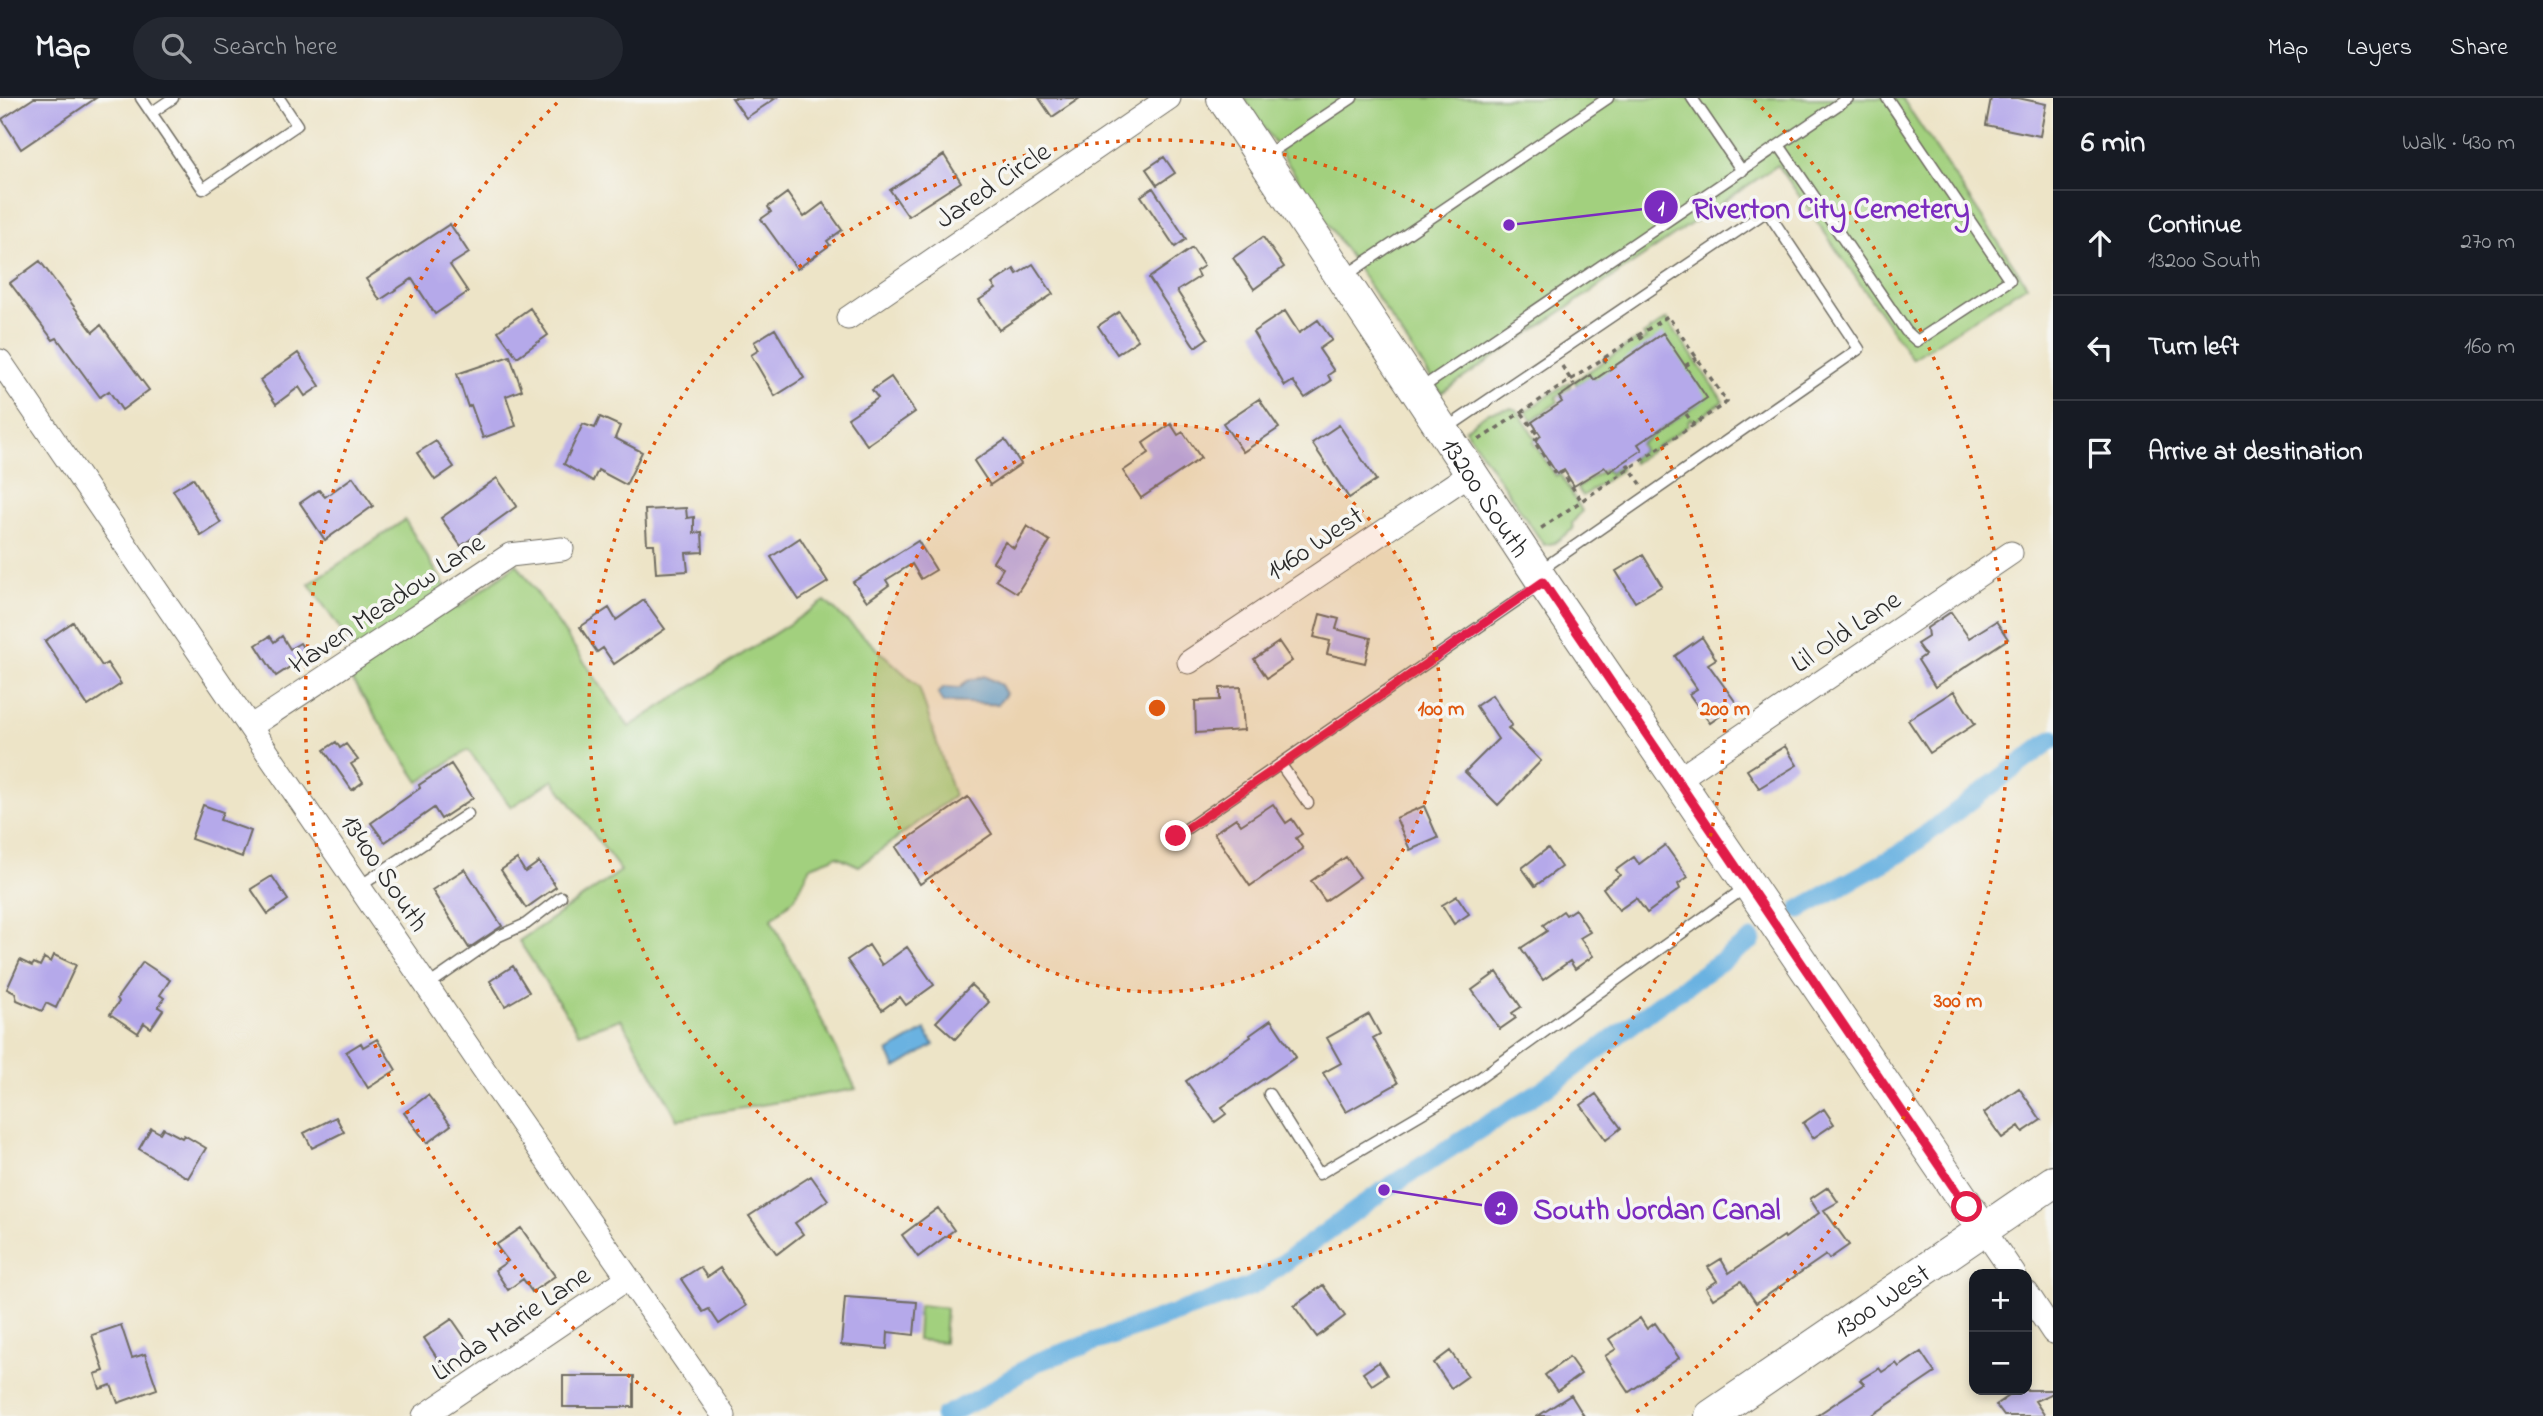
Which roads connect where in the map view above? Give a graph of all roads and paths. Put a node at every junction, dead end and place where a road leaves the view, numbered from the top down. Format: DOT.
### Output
graph roads {
  1 [pos="141,98"];
  2 [pos="173,98"];
  3 [pos="279,98"];
  4 [pos="1169,98"];
  5 [pos="1223,98"];
  6 [pos="1352,98"];
  7 [pos="1608,98"];
  8 [pos="1692,98"];
  9 [pos="1848,98"];
  10 [pos="1886,98"];
  11 [pos="151,113"];
  12 [pos="1779,145"];
  13 [pos="1263,158"];
  14 [pos="1742,171"];
  15 [pos="1342,277"];
  16 [pos="848,318"];
  17 [pos="1639,335"];
  18 [pos="1646,344"];
  19 [pos="1603,358"];
  20 [pos="1697,358"];
  21 [pos="0,360"];
  22 [pos="1560,364"];
  23 [pos="1685,366"];
  24 [pos="1609,367"];
  25 [pos="1571,380"];
  26 [pos="1574,384"];
  27 [pos="1417,391"];
  28 [pos="1522,413"];
  29 [pos="1686,414"];
  30 [pos="1693,425"];
  31 [pos="1443,430"];
  32 [pos="1479,440"];
  33 [pos="1628,466"];
  34 [pos="1471,473"];
  35 [pos="1640,484"];
  36 [pos="1581,501"];
  37 [pos="1540,529"];
  38 [pos="562,549"];
  39 [pos="2011,554"];
  40 [pos="1540,577"];
  41 [pos="1189,662"];
  42 [pos="250,727"];
  43 [pos="1281,765"];
  44 [pos="1677,780"];
  45 [pos="1308,803"];
  46 [pos="468,814"];
  47 [pos="1176,836"];
  48 [pos="1749,885"];
  49 [pos="360,887"];
  50 [pos="561,897"];
  51 [pos="427,986"];
  52 [pos="1269,1094"];
  53 [pos="2053,1182"];
  54 [pos="1983,1229"];
  55 [pos="2011,1269"];
  56 [pos="628,1278"];
  57 [pos="2032,1300"];
  58 [pos="2053,1332"];
  59 [pos="424,1416"];
  60 [pos="724,1416"];
  61 [pos="1711,1416"];
  1 -- 11 [label="lane"];
  2 -- 11 [label="lane"];
  3 -- 11 [label="lane"];
  4 -- 16 [label="street, Jared Circle"];
  5 -- 13 [label="street, 13200 South"];
  6 -- 13 [label="lane"];
  7 -- 15 [label="lane"];
  8 -- 14 [label="lane"];
  9 -- 12 [label="lane"];
  10 -- 12 [label="lane"];
  12 -- 14 [label="lane"];
  13 -- 15 [label="street, 13200 South"];
  14 -- 27 [label="lane"];
  15 -- 27 [label="street, 13200 South"];
  17 -- 18 [label="path"];
  17 -- 19 [label="path"];
  17 -- 20 [label="path"];
  19 -- 24 [label="path"];
  19 -- 25 [label="path"];
  20 -- 23 [label="path"];
  20 -- 30 [label="path"];
  21 -- 42 [label="street, 13400 South"];
  22 -- 25 [label="path"];
  25 -- 26 [label="path"];
  25 -- 28 [label="path"];
  27 -- 31 [label="street, 13200 South"];
  28 -- 32 [label="path"];
  28 -- 36 [label="path"];
  29 -- 30 [label="path"];
  30 -- 33 [label="path"];
  31 -- 34 [label="street, 13200 South"];
  31 -- 40 [label="lane"];
  33 -- 35 [label="path"];
  33 -- 36 [label="path"];
  34 -- 40 [label="street, 13200 South"];
  34 -- 41 [label="street, 1460 West"];
  36 -- 37 [label="path"];
  38 -- 42 [label="street, Haven Meadow Lane"];
  39 -- 44 [label="street, Lil Old Lane"];
  40 -- 43 [label="lane"];
  40 -- 44 [label="street, 13200 South"];
  42 -- 49 [label="street, 13400 South"];
  43 -- 45 [label="lane"];
  43 -- 47 [label="lane"];
  44 -- 48 [label="street, 13200 South"];
  46 -- 49 [label="lane"];
  48 -- 52 [label="lane"];
  48 -- 54 [label="street, 13200 South"];
  49 -- 51 [label="street, 13400 South"];
  50 -- 51 [label="lane"];
  51 -- 56 [label="street, 13400 South"];
  53 -- 54 [label="street, 1300 West"];
  54 -- 55 [label="street, 13200 South"];
  54 -- 61 [label="street, 1300 West"];
  56 -- 59 [label="street, Linda Marie Lane"];
  56 -- 60 [label="street, 13400 South"];
  57 -- 58 [label="street"];
}
